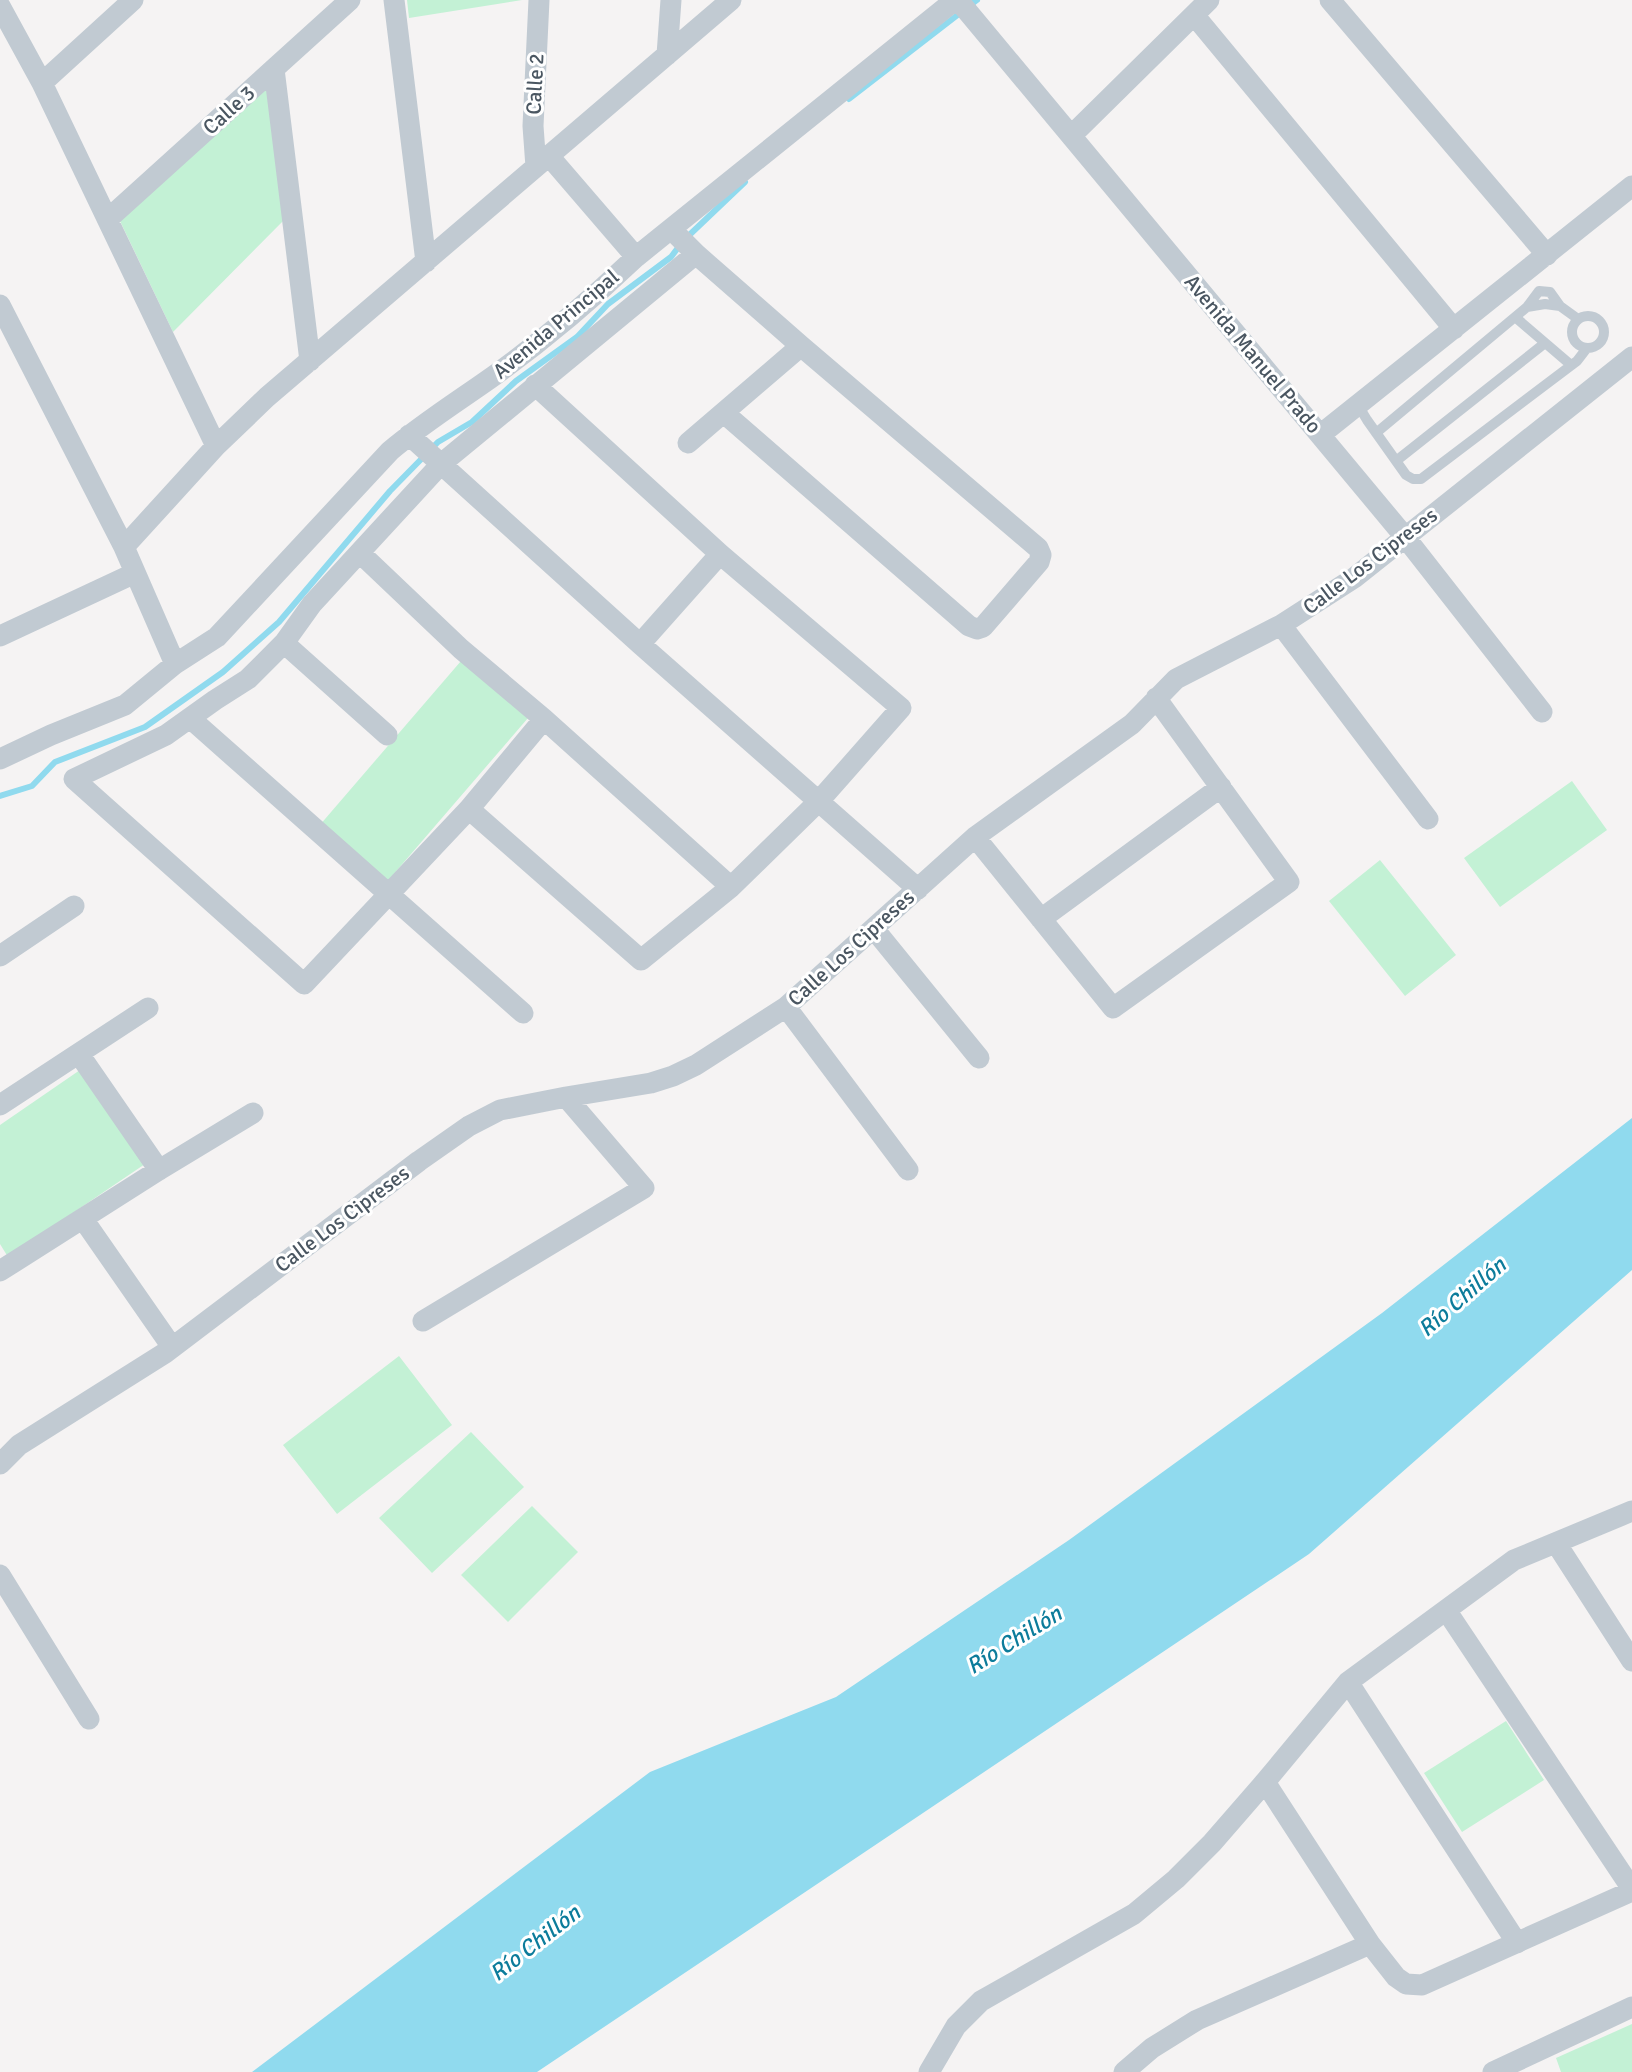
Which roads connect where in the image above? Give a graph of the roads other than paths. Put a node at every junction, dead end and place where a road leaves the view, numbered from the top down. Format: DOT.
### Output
graph roads {
  1 [pos="133,0"];
  2 [pos="350,0"];
  3 [pos="394,0"];
  4 [pos="539,0"];
  5 [pos="671,0"];
  6 [pos="731,0"];
  7 [pos="956,0"];
  8 [pos="1330,0"];
  9 [pos="0,6"];
  10 [pos="1202,7"];
  11 [pos="667,55"];
  12 [pos="274,69"];
  13 [pos="42,83"];
  14 [pos="1071,135"];
  15 [pos="542,162"];
  16 [pos="1632,186"];
  17 [pos="108,219"];
  18 [pos="671,229"];
  19 [pos="696,254"];
  20 [pos="1547,255"];
  21 [pos="636,257"];
  22 [pos="426,262"];
  23 [pos="0,305"];
  24 [pos="1516,317"];
  25 [pos="1578,319"];
  26 [pos="1454,329"];
  27 [pos="1545,343"];
  28 [pos="801,346"];
  29 [pos="1587,348"];
  30 [pos="1632,357"];
  31 [pos="310,361"];
  32 [pos="1571,365"];
  33 [pos="536,385"];
  34 [pos="1359,405"];
  35 [pos="724,413"];
  36 [pos="1376,433"];
  37 [pos="1320,435"];
  38 [pos="688,443"];
  39 [pos="216,446"];
  40 [pos="426,450"];
  41 [pos="1396,461"];
  42 [pos="1405,537"];
  43 [pos="124,547"];
  44 [pos="360,554"];
  45 [pos="720,554"];
  46 [pos="135,573"];
  47 [pos="1281,625"];
  48 [pos="0,636"];
  49 [pos="284,643"];
  50 [pos="640,645"];
  51 [pos="175,664"];
  52 [pos="1156,698"];
  53 [pos="1542,712"];
  54 [pos="191,719"];
  55 [pos="544,719"];
  56 [pos="387,735"];
  57 [pos="0,759"];
  58 [pos="1221,787"];
  59 [pos="819,801"];
  60 [pos="469,809"];
  61 [pos="1428,818"];
  62 [pos="975,837"];
  63 [pos="732,887"];
  64 [pos="918,889"];
  65 [pos="390,895"];
  66 [pos="74,906"];
  67 [pos="1041,919"];
  68 [pos="874,929"];
  69 [pos="0,956"];
  70 [pos="786,1007"];
  71 [pos="148,1008"];
  72 [pos="523,1013"];
  73 [pos="79,1054"];
  74 [pos="979,1058"];
  75 [pos="566,1097"];
  76 [pos="0,1105"];
  77 [pos="253,1113"];
  78 [pos="159,1170"];
  79 [pos="908,1170"];
  80 [pos="83,1219"];
  81 [pos="1,1268"];
  82 [pos="422,1321"];
  83 [pos="172,1347"];
  84 [pos="0,1464"];
  85 [pos="1632,1511"];
  86 [pos="1556,1543"];
  87 [pos="0,1574"];
  88 [pos="1446,1610"];
  89 [pos="1632,1661"];
  90 [pos="1348,1682"];
  91 [pos="89,1718"];
  92 [pos="1265,1782"];
  93 [pos="1632,1890"];
  94 [pos="1517,1943"];
  95 [pos="1370,1944"];
  96 [pos="1632,2007"];
  97 [pos="929,2072"];
  98 [pos="1124,2072"];
  99 [pos="1493,2072"];
  1 -- 13 [label="street"];
  2 -- 12 [label="street, Calle 3"];
  3 -- 22 [label="street"];
  4 -- 15 [label="street, Calle 2"];
  5 -- 11 [label="street"];
  6 -- 11 [label="street"];
  7 -- 14 [label="street, Avenida Manuel Prado"];
  7 -- 18 [label="street, Avenida Principal"];
  8 -- 20 [label="street"];
  9 -- 13 [label="street"];
  10 -- 14 [label="street"];
  10 -- 26 [label="street"];
  11 -- 15 [label="street"];
  12 -- 17 [label="street, Calle 3"];
  12 -- 31 [label="street"];
  13 -- 17 [label="street"];
  14 -- 37 [label="street, Avenida Manuel Prado"];
  15 -- 21 [label="street"];
  15 -- 22 [label="street"];
  16 -- 20 [label="street"];
  17 -- 39 [label="street"];
  18 -- 19 [label="street"];
  18 -- 21 [label="street, Avenida Principal"];
  19 -- 28 [label="street"];
  19 -- 33 [label="street, Avenida Principal"];
  20 -- 26 [label="street"];
  21 -- 40 [label="street, Avenida Principal"];
  22 -- 31 [label="street"];
  23 -- 43 [label="street"];
  24 -- 25 [label="lane"];
  24 -- 27 [label="lane"];
  24 -- 36 [label="lane"];
  25 -- 29 [label="lane"];
  25 -- 29 [label="lane"];
  26 -- 34 [label="street"];
  27 -- 32 [label="lane"];
  27 -- 41 [label="lane"];
  28 -- 35 [label="street"];
  28 -- 35 [label="street"];
  29 -- 32 [label="lane"];
  30 -- 42 [label="street, Calle Los Cipreses"];
  31 -- 39 [label="street"];
  32 -- 41 [label="lane"];
  33 -- 40 [label="street, Avenida Principal"];
  33 -- 45 [label="street"];
  34 -- 36 [label="lane"];
  34 -- 37 [label="street"];
  35 -- 38 [label="street"];
  36 -- 41 [label="lane"];
  37 -- 42 [label="street, Avenida Manuel Prado"];
  39 -- 43 [label="street"];
  40 -- 44 [label="street, Avenida Principal"];
  40 -- 50 [label="street"];
  40 -- 51 [label="street, Avenida Principal"];
  42 -- 47 [label="street, Calle Los Cipreses"];
  42 -- 53 [label="street, Avenida Manuel Prado"];
  43 -- 46 [label="street"];
  44 -- 49 [label="street, Avenida Principal"];
  44 -- 55 [label="street"];
  45 -- 50 [label="street"];
  45 -- 59 [label="street"];
  46 -- 48 [label="street"];
  46 -- 51 [label="street"];
  47 -- 52 [label="street, Calle Los Cipreses"];
  47 -- 61 [label="street"];
  49 -- 54 [label="street, Avenida Principal"];
  49 -- 56 [label="street"];
  50 -- 59 [label="street"];
  51 -- 57 [label="street, Avenida Principal"];
  52 -- 58 [label="street"];
  52 -- 62 [label="street, Calle Los Cipreses"];
  54 -- 65 [label="street"];
  54 -- 65 [label="street, Avenida Principal"];
  55 -- 60 [label="street"];
  55 -- 63 [label="street"];
  58 -- 67 [label="street"];
  58 -- 67 [label="street"];
  59 -- 63 [label="street"];
  59 -- 64 [label="street"];
  60 -- 63 [label="street"];
  60 -- 65 [label="street"];
  62 -- 64 [label="street, Calle Los Cipreses"];
  62 -- 67 [label="street"];
  64 -- 68 [label="street, Calle Los Cipreses"];
  65 -- 72 [label="street"];
  66 -- 69 [label="street"];
  68 -- 70 [label="street, Calle Los Cipreses"];
  68 -- 74 [label="street"];
  70 -- 75 [label="street, Calle Los Cipreses"];
  70 -- 79 [label="street"];
  71 -- 73 [label="street"];
  73 -- 76 [label="street"];
  73 -- 78 [label="street"];
  75 -- 82 [label="street"];
  75 -- 83 [label="street, Calle Los Cipreses"];
  77 -- 78 [label="street"];
  78 -- 80 [label="street"];
  80 -- 81 [label="street"];
  80 -- 83 [label="street"];
  83 -- 84 [label="street, Calle Los Cipreses"];
  85 -- 86 [label="street"];
  86 -- 88 [label="street"];
  86 -- 89 [label="street"];
  87 -- 91 [label="street"];
  88 -- 90 [label="street"];
  88 -- 93 [label="street"];
  90 -- 92 [label="street"];
  90 -- 94 [label="street"];
  92 -- 95 [label="street"];
  92 -- 97 [label="street"];
  93 -- 94 [label="street"];
  94 -- 95 [label="street"];
  95 -- 98 [label="street"];
  96 -- 99 [label="street"];
}
